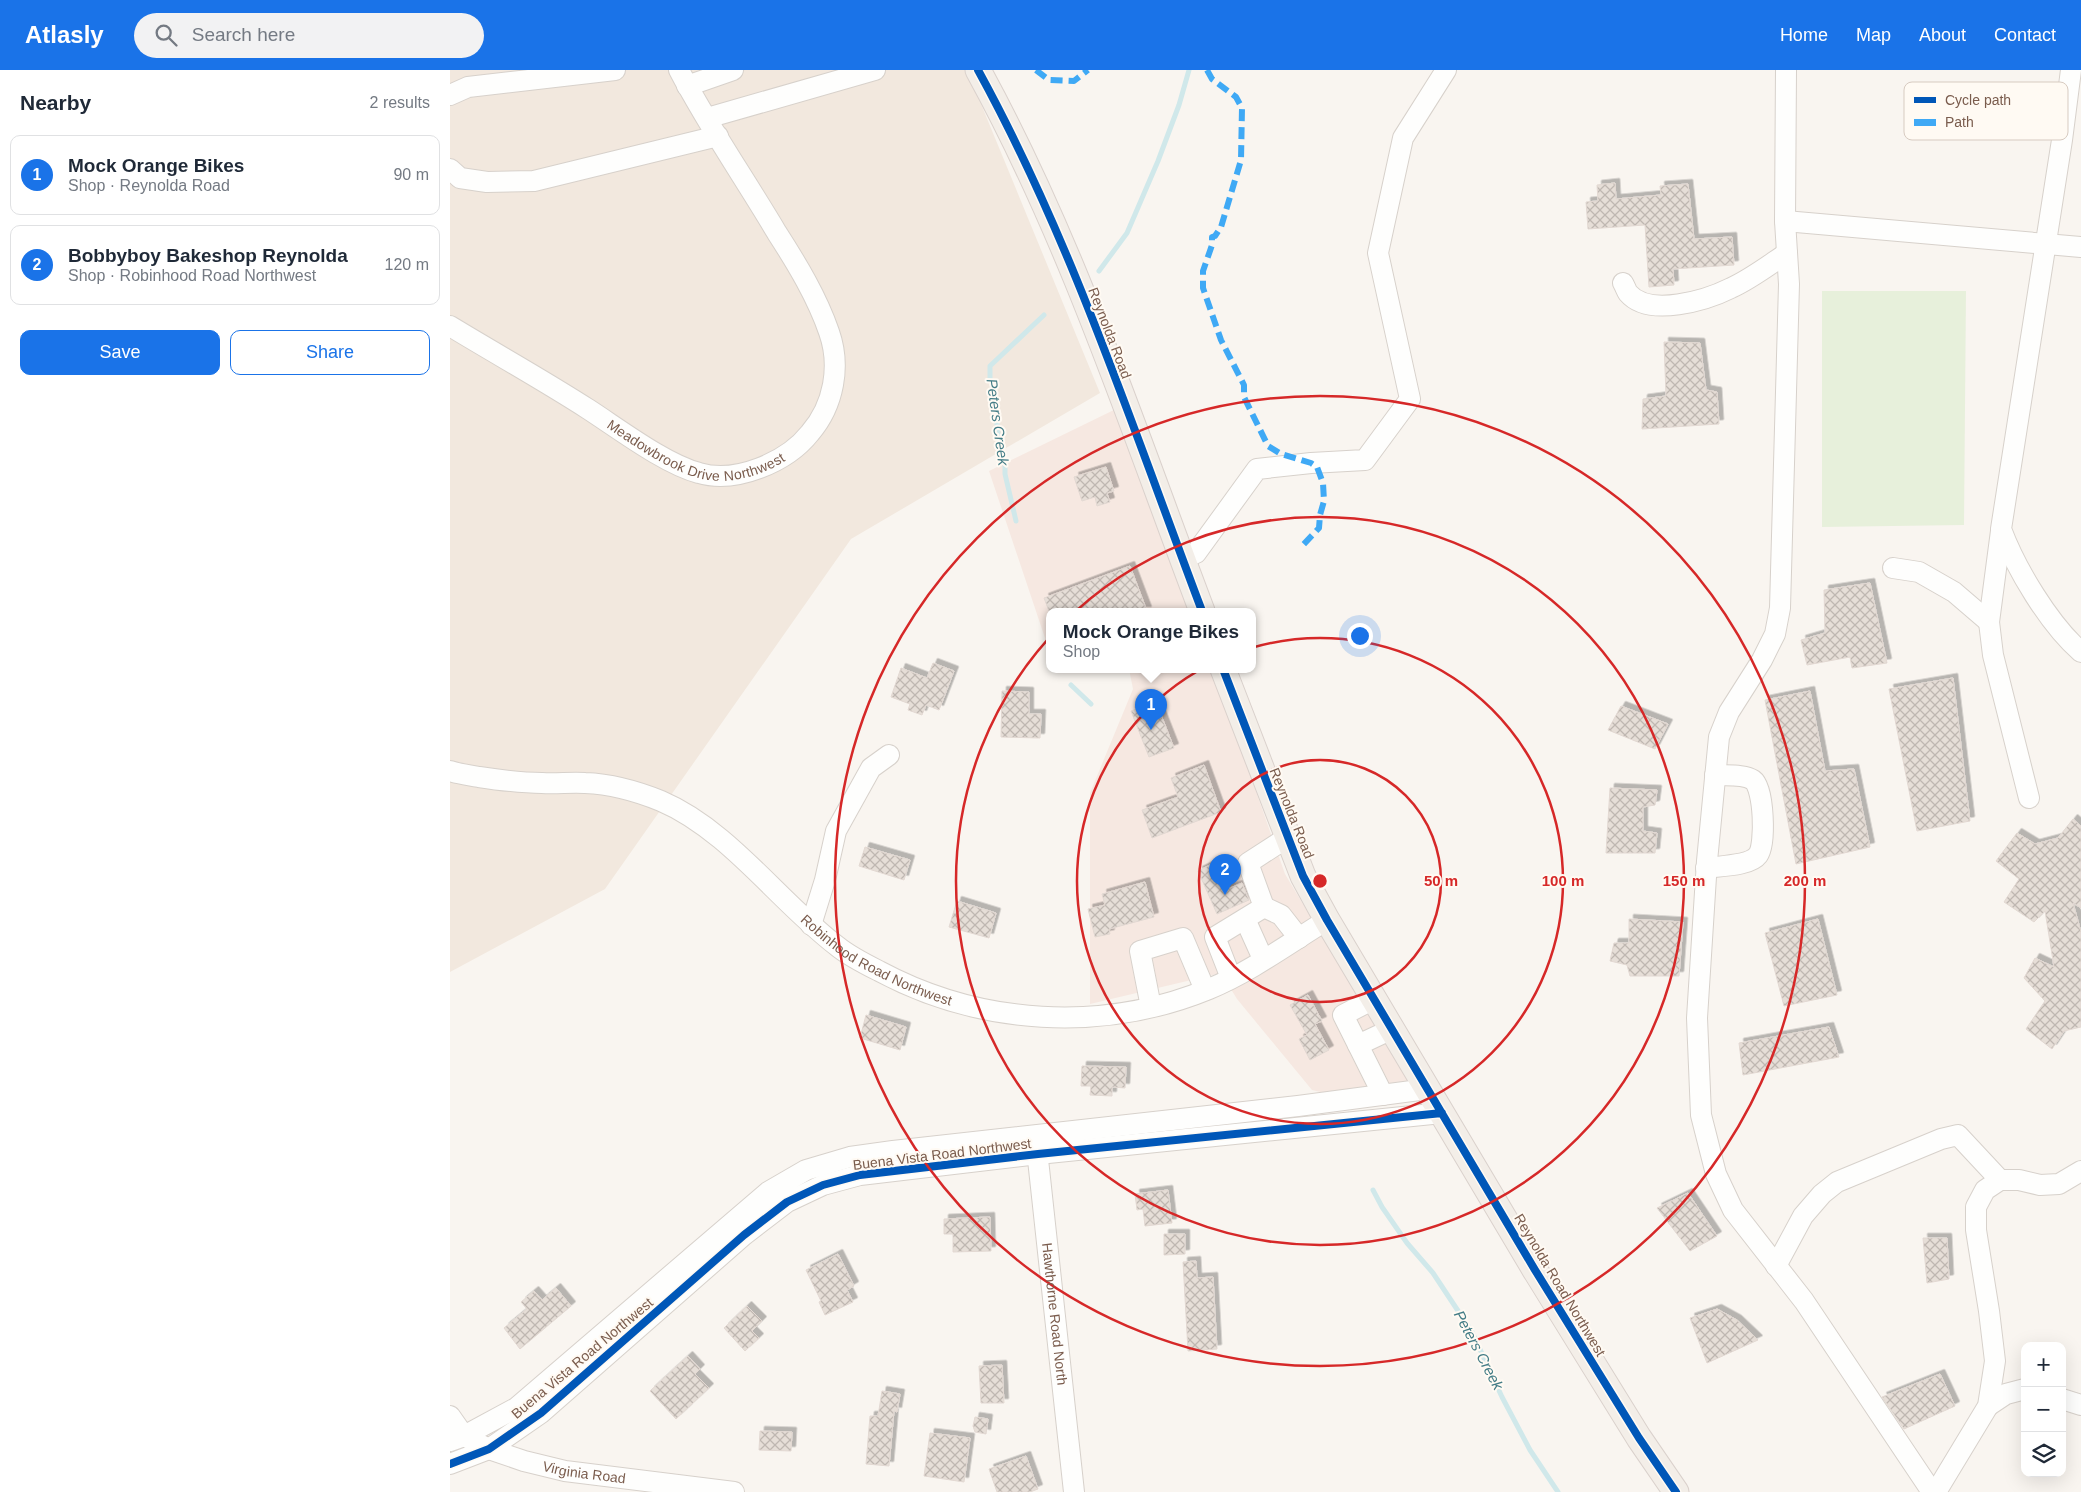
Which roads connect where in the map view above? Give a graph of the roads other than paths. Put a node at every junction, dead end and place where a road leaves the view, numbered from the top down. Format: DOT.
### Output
graph roads {
  1 [pos="615,70"];
  2 [pos="734,70"];
  3 [pos="875,70"];
  4 [pos="978,70"];
  5 [pos="1446,70"];
  6 [pos="1786,70"];
  7 [pos="2071,70"];
  8 [pos="683,78"];
  9 [pos="2068,93"];
  10 [pos="450,95"];
  11 [pos="707,118"];
  12 [pos="718,136"];
  13 [pos="2062,140"];
  14 [pos="450,169"];
  15 [pos="1785,222"];
  16 [pos="2045,243"];
  17 [pos="2081,247"];
  18 [pos="1787,253"];
  19 [pos="1623,283"];
  20 [pos="450,326"];
  21 [pos="2001,529"];
  22 [pos="1182,558"];
  23 [pos="1893,568"];
  24 [pos="1201,608"];
  25 [pos="1989,622"];
  26 [pos="2081,652"];
  27 [pos="1225,673"];
  28 [pos="889,755"];
  29 [pos="450,771"];
  30 [pos="1715,775"];
  31 [pos="2029,798"];
  32 [pos="1288,837"];
  33 [pos="1706,868"];
  34 [pos="1264,907"];
  35 [pos="1244,919"];
  36 [pos="1327,920"];
  37 [pos="811,925"];
  38 [pos="1299,938"];
  39 [pos="1263,960"];
  40 [pos="1231,978"];
  41 [pos="1205,990"];
  42 [pos="1374,999"];
  43 [pos="1150,1007"];
  44 [pos="1392,1029"];
  45 [pos="1358,1045"];
  46 [pos="1427,1089"];
  47 [pos="1383,1095"];
  48 [pos="1442,1113"];
  49 [pos="1037,1144"];
  50 [pos="2081,1171"];
  51 [pos="2000,1180"];
  52 [pos="1776,1266"];
  53 [pos="2021,1390"];
  54 [pos="2066,1400"];
  55 [pos="1988,1406"];
  56 [pos="2081,1406"];
  57 [pos="450,1416"];
  58 [pos="457,1438"];
  59 [pos="489,1449"];
  60 [pos="450,1464"];
  61 [pos="734,1492"];
  62 [pos="1074,1492"];
  63 [pos="1676,1492"];
  64 [pos="1932,1492"];
  65 [pos="1936,1492"];
  1 -- 10 [label="street"];
  2 -- 8 [label="street, Meadowbrook Drive Northwest"];
  3 -- 11 [label="street"];
  4 -- 22 [label="main road, Reynolda Road"];
  5 -- 22 [label="street"];
  6 -- 15 [label="street"];
  7 -- 9 [label="street"];
  8 -- 11 [label="street, Meadowbrook Drive Northwest"];
  11 -- 12 [label="street, Meadowbrook Drive Northwest"];
  12 -- 14 [label="street"];
  12 -- 20 [label="street, Meadowbrook Drive Northwest"];
  13 -- 16 [label="street"];
  15 -- 16 [label="street"];
  15 -- 18 [label="street"];
  16 -- 17 [label="street"];
  16 -- 21 [label="street"];
  18 -- 19 [label="street"];
  18 -- 30 [label="street"];
  21 -- 25 [label="street"];
  21 -- 26 [label="street"];
  22 -- 24 [label="main road, Reynolda Road"];
  23 -- 25 [label="street"];
  25 -- 31 [label="street"];
  27 -- 32 [label="main road, Reynolda Road"];
  28 -- 37 [label="street"];
  29 -- 37 [label="street, Robinhood Road Northwest"];
  30 -- 33 [label="street"];
  30 -- 33 [label="street"];
  32 -- 34 [label="street"];
  32 -- 36 [label="main road, Reynolda Road"];
  33 -- 52 [label="street"];
  34 -- 35 [label="street"];
  34 -- 38 [label="street"];
  35 -- 39 [label="street"];
  35 -- 40 [label="street"];
  36 -- 38 [label="street, Robinhood Road Northwest"];
  36 -- 42 [label="main road, Reynolda Road"];
  37 -- 43 [label="street, Robinhood Road Northwest"];
  38 -- 39 [label="street, Robinhood Road Northwest"];
  39 -- 40 [label="street, Robinhood Road Northwest"];
  40 -- 41 [label="street, Robinhood Road Northwest"];
  41 -- 43 [label="street, Robinhood Road Northwest"];
  41 -- 43 [label="street"];
  42 -- 44 [label="main road, Reynolda Road"];
  42 -- 45 [label="street"];
  44 -- 45 [label="street"];
  44 -- 46 [label="main road, Reynolda Road"];
  45 -- 47 [label="street"];
  46 -- 47 [label="street, Buena Vista Road Northwest"];
  46 -- 48 [label="main road, Reynolda Road Northwest"];
  47 -- 49 [label="street, Buena Vista Road Northwest"];
  48 -- 49 [label="street, Buena Vista Road Northwest"];
  48 -- 63 [label="main road, Reynolda Road Northwest"];
  49 -- 58 [label="street, Buena Vista Road Northwest"];
  49 -- 59 [label="street, Buena Vista Road Northwest"];
  49 -- 62 [label="street, Hawthorne Road North"];
  50 -- 51 [label="street"];
  51 -- 52 [label="street"];
  51 -- 55 [label="street"];
  52 -- 64 [label="street"];
  53 -- 55 [label="street"];
  54 -- 56 [label="street"];
  55 -- 65 [label="street"];
  57 -- 58 [label="street, Virginia Road"];
  58 -- 59 [label="street, Virginia Road"];
  59 -- 60 [label="street, Buena Vista Road Northwest"];
  59 -- 61 [label="street, Virginia Road"];
}
